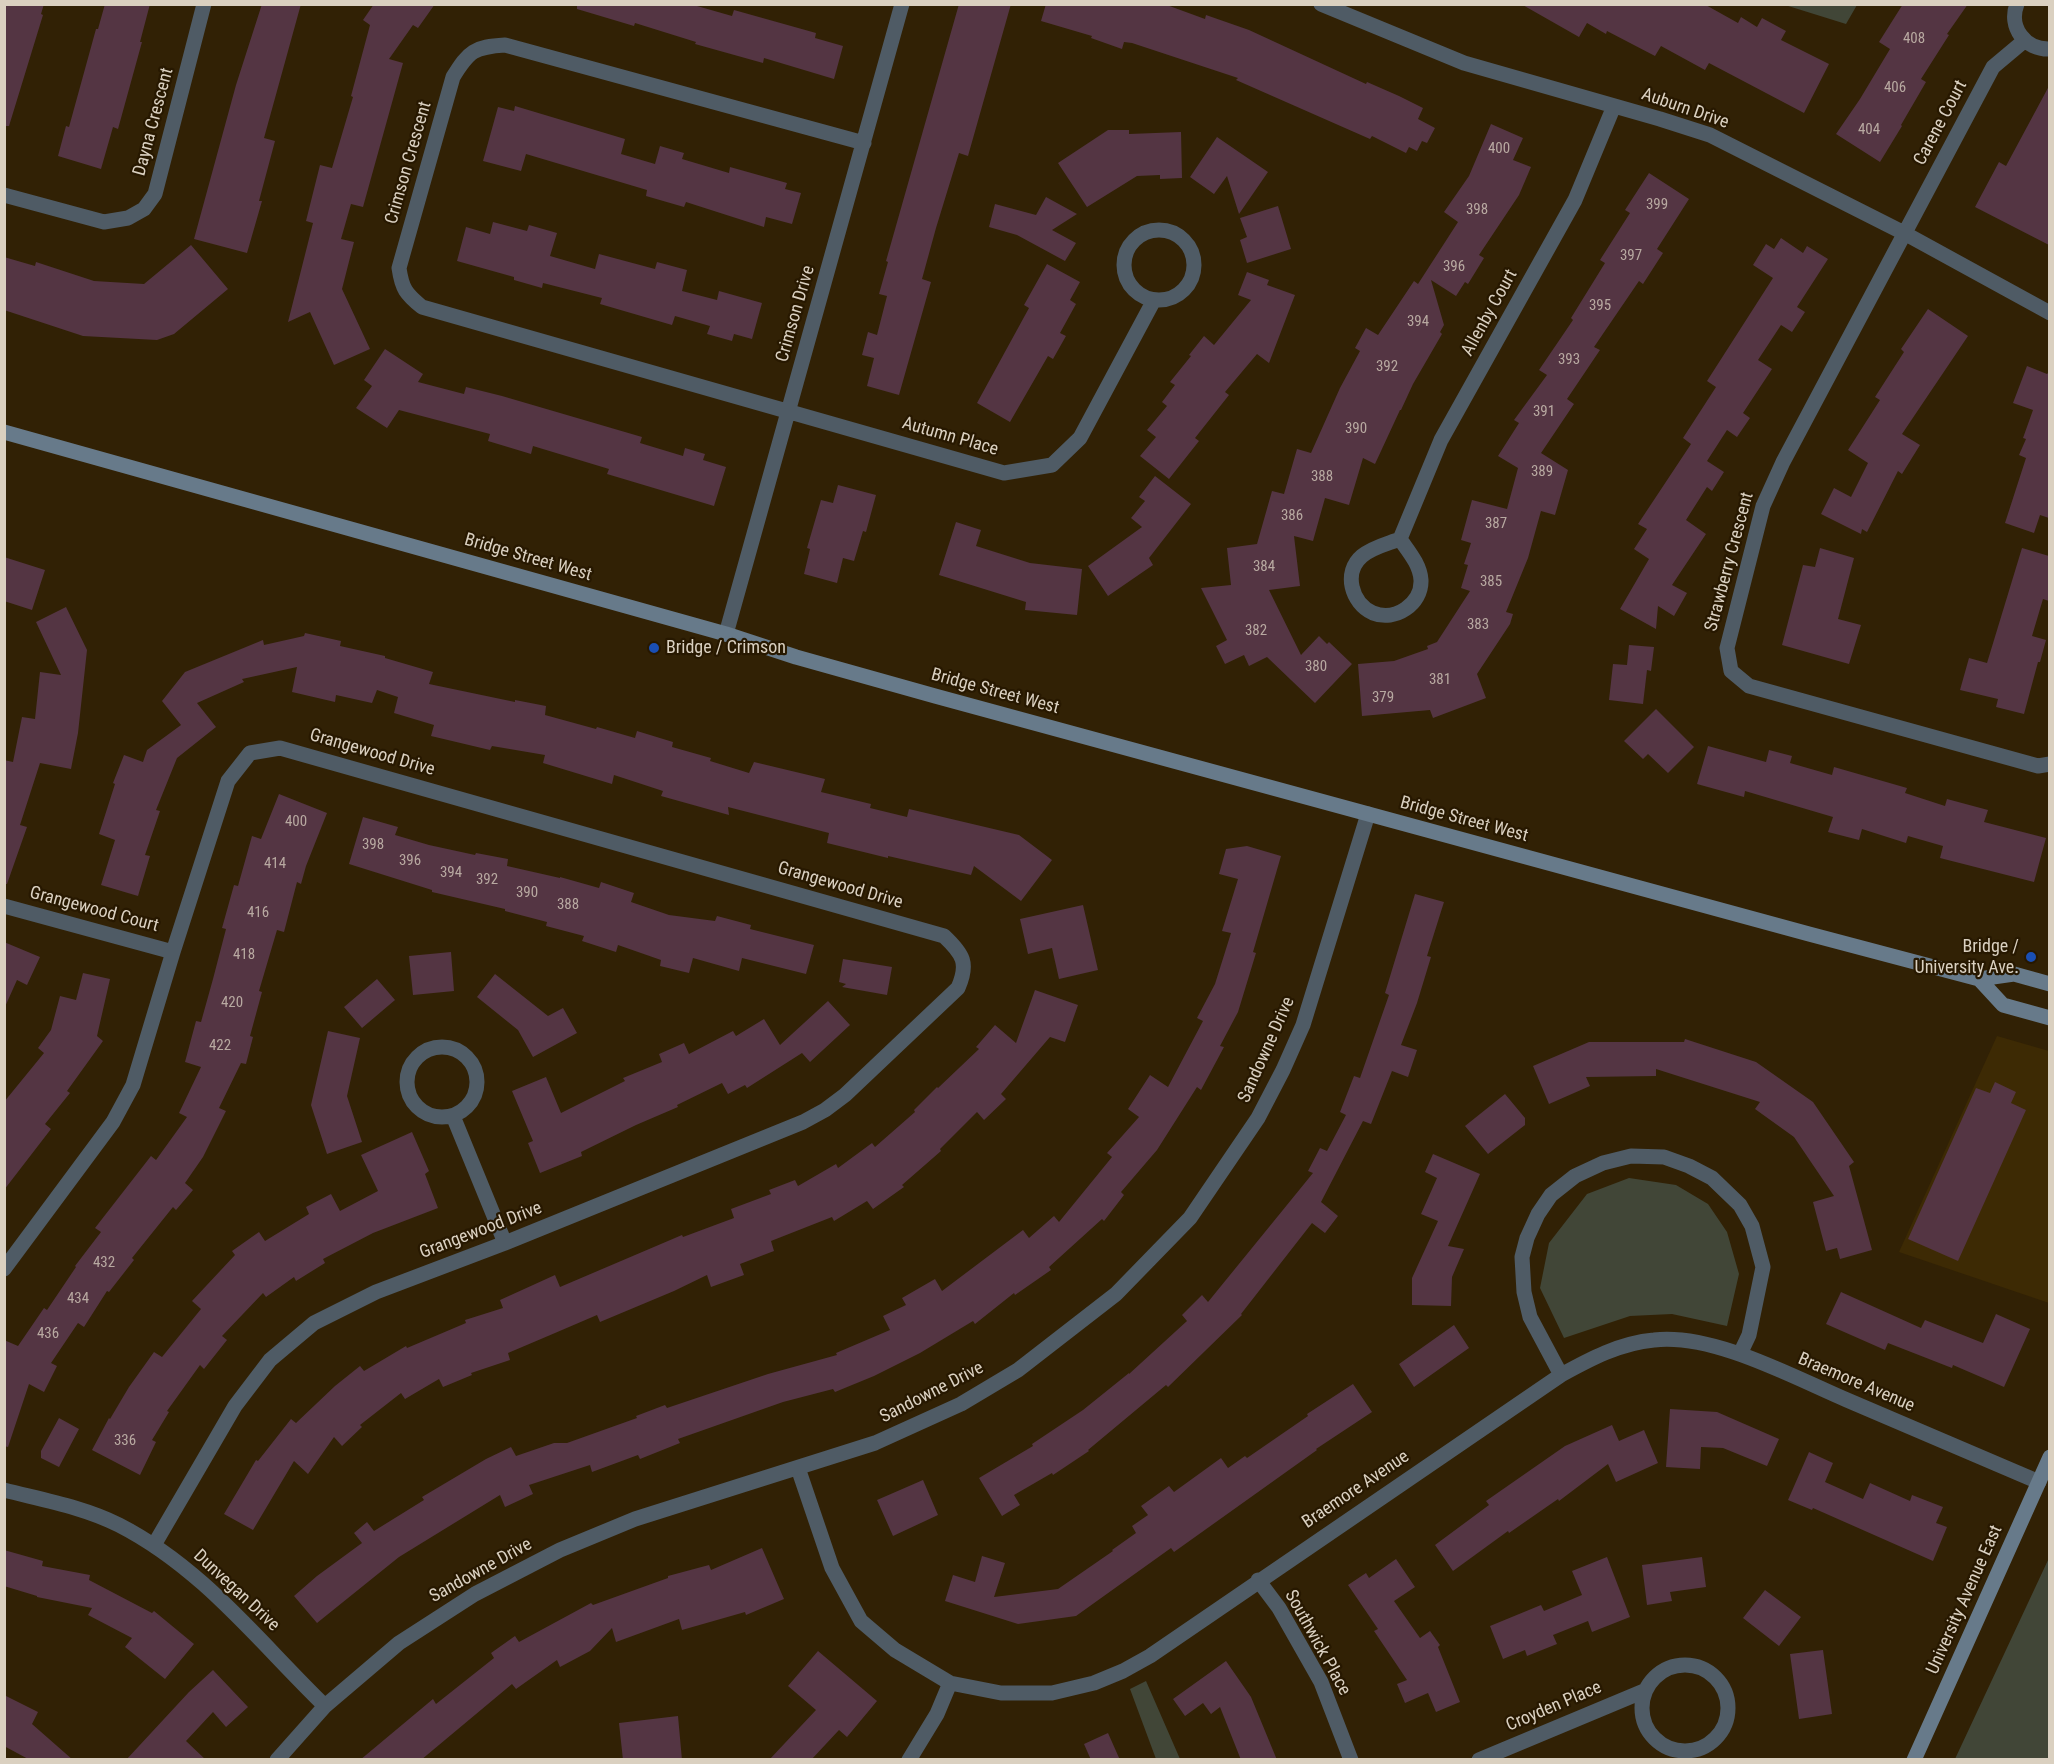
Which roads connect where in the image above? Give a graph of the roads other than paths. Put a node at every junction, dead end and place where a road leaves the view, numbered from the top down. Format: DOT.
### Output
graph roads {
  1 [pos="204,4"];
  2 [pos="902,4"];
  3 [pos="1321,4"];
  4 [pos="2017,4"];
  5 [pos="2024,41"];
  6 [pos="2049,49"];
  7 [pos="1614,106"];
  8 [pos="864,143"];
  9 [pos="4,195"];
  10 [pos="1904,233"];
  11 [pos="1154,300"];
  12 [pos="2049,313"];
  13 [pos="789,413"];
  14 [pos="4,432"];
  15 [pos="1400,539"];
  16 [pos="726,634"];
  17 [pos="2049,764"];
  18 [pos="1368,814"];
  19 [pos="4,906"];
  20 [pos="172,952"];
  21 [pos="1979,979"];
  22 [pos="2049,984"];
  23 [pos="2049,1018"];
  24 [pos="453,1116"];
  25 [pos="505,1243"];
  26 [pos="4,1269"];
  27 [pos="1740,1354"];
  28 [pos="1561,1375"];
  29 [pos="2049,1457"];
  30 [pos="798,1468"];
  31 [pos="2039,1482"];
  32 [pos="4,1490"];
  33 [pos="154,1545"];
  34 [pos="1258,1580"];
  35 [pos="950,1683"];
  36 [pos="1644,1691"];
  37 [pos="326,1706"];
  38 [pos="277,1760"];
  39 [pos="909,1760"];
  40 [pos="1351,1760"];
  41 [pos="1479,1760"];
  42 [pos="1914,1760"];
  1 -- 9 [label="street, Dayna Crescent"];
  2 -- 8 [label="street, Crimson Drive"];
  3 -- 7 [label="street, Auburn Drive"];
  4 -- 5 [label="street"];
  5 -- 6 [label="street"];
  5 -- 10 [label="street, Carene Court"];
  7 -- 10 [label="street, Auburn Drive"];
  7 -- 15 [label="street, Allenby Court"];
  8 -- 13 [label="street, Crimson Drive"];
  8 -- 13 [label="street, Crimson Crescent"];
  10 -- 12 [label="street, Auburn Drive"];
  10 -- 17 [label="street, Strawberry Crescent"];
  11 -- 11 [label="street"];
  11 -- 13 [label="street, Autumn Place"];
  13 -- 16 [label="street, Crimson Drive"];
  14 -- 16 [label="main road, Bridge Street West"];
  15 -- 15 [label="street"];
  16 -- 18 [label="main road, Bridge Street West"];
  18 -- 21 [label="main road, Bridge Street West"];
  18 -- 30 [label="street, Sandowne Drive"];
  19 -- 20 [label="street, Grangewood Court"];
  20 -- 25 [label="street, Grangewood Drive"];
  20 -- 26 [label="street, Grangewood Drive"];
  21 -- 22 [label="main road, Bridge Street West"];
  21 -- 23 [label="main road"];
  24 -- 24 [label="street"];
  24 -- 25 [label="street"];
  25 -- 33 [label="street, Grangewood Drive"];
  27 -- 28 [label="street, Braemore Avenue"];
  27 -- 28 [label="street"];
  27 -- 31 [label="street, Braemore Avenue"];
  28 -- 34 [label="street, Braemore Avenue"];
  29 -- 31 [label="main road, University Avenue East"];
  30 -- 35 [label="street, Braemore Avenue"];
  30 -- 37 [label="street, Sandowne Drive"];
  31 -- 42 [label="main road, University Avenue East"];
  32 -- 33 [label="street, Dunvegan Drive"];
  33 -- 37 [label="street, Dunvegan Drive"];
  34 -- 35 [label="street, Braemore Avenue"];
  34 -- 40 [label="street, Southwick Place"];
  35 -- 39 [label="street"];
  36 -- 36 [label="street, Croyden Place"];
  36 -- 41 [label="street, Croyden Place"];
  37 -- 38 [label="street, Sandowne Drive"];
}
